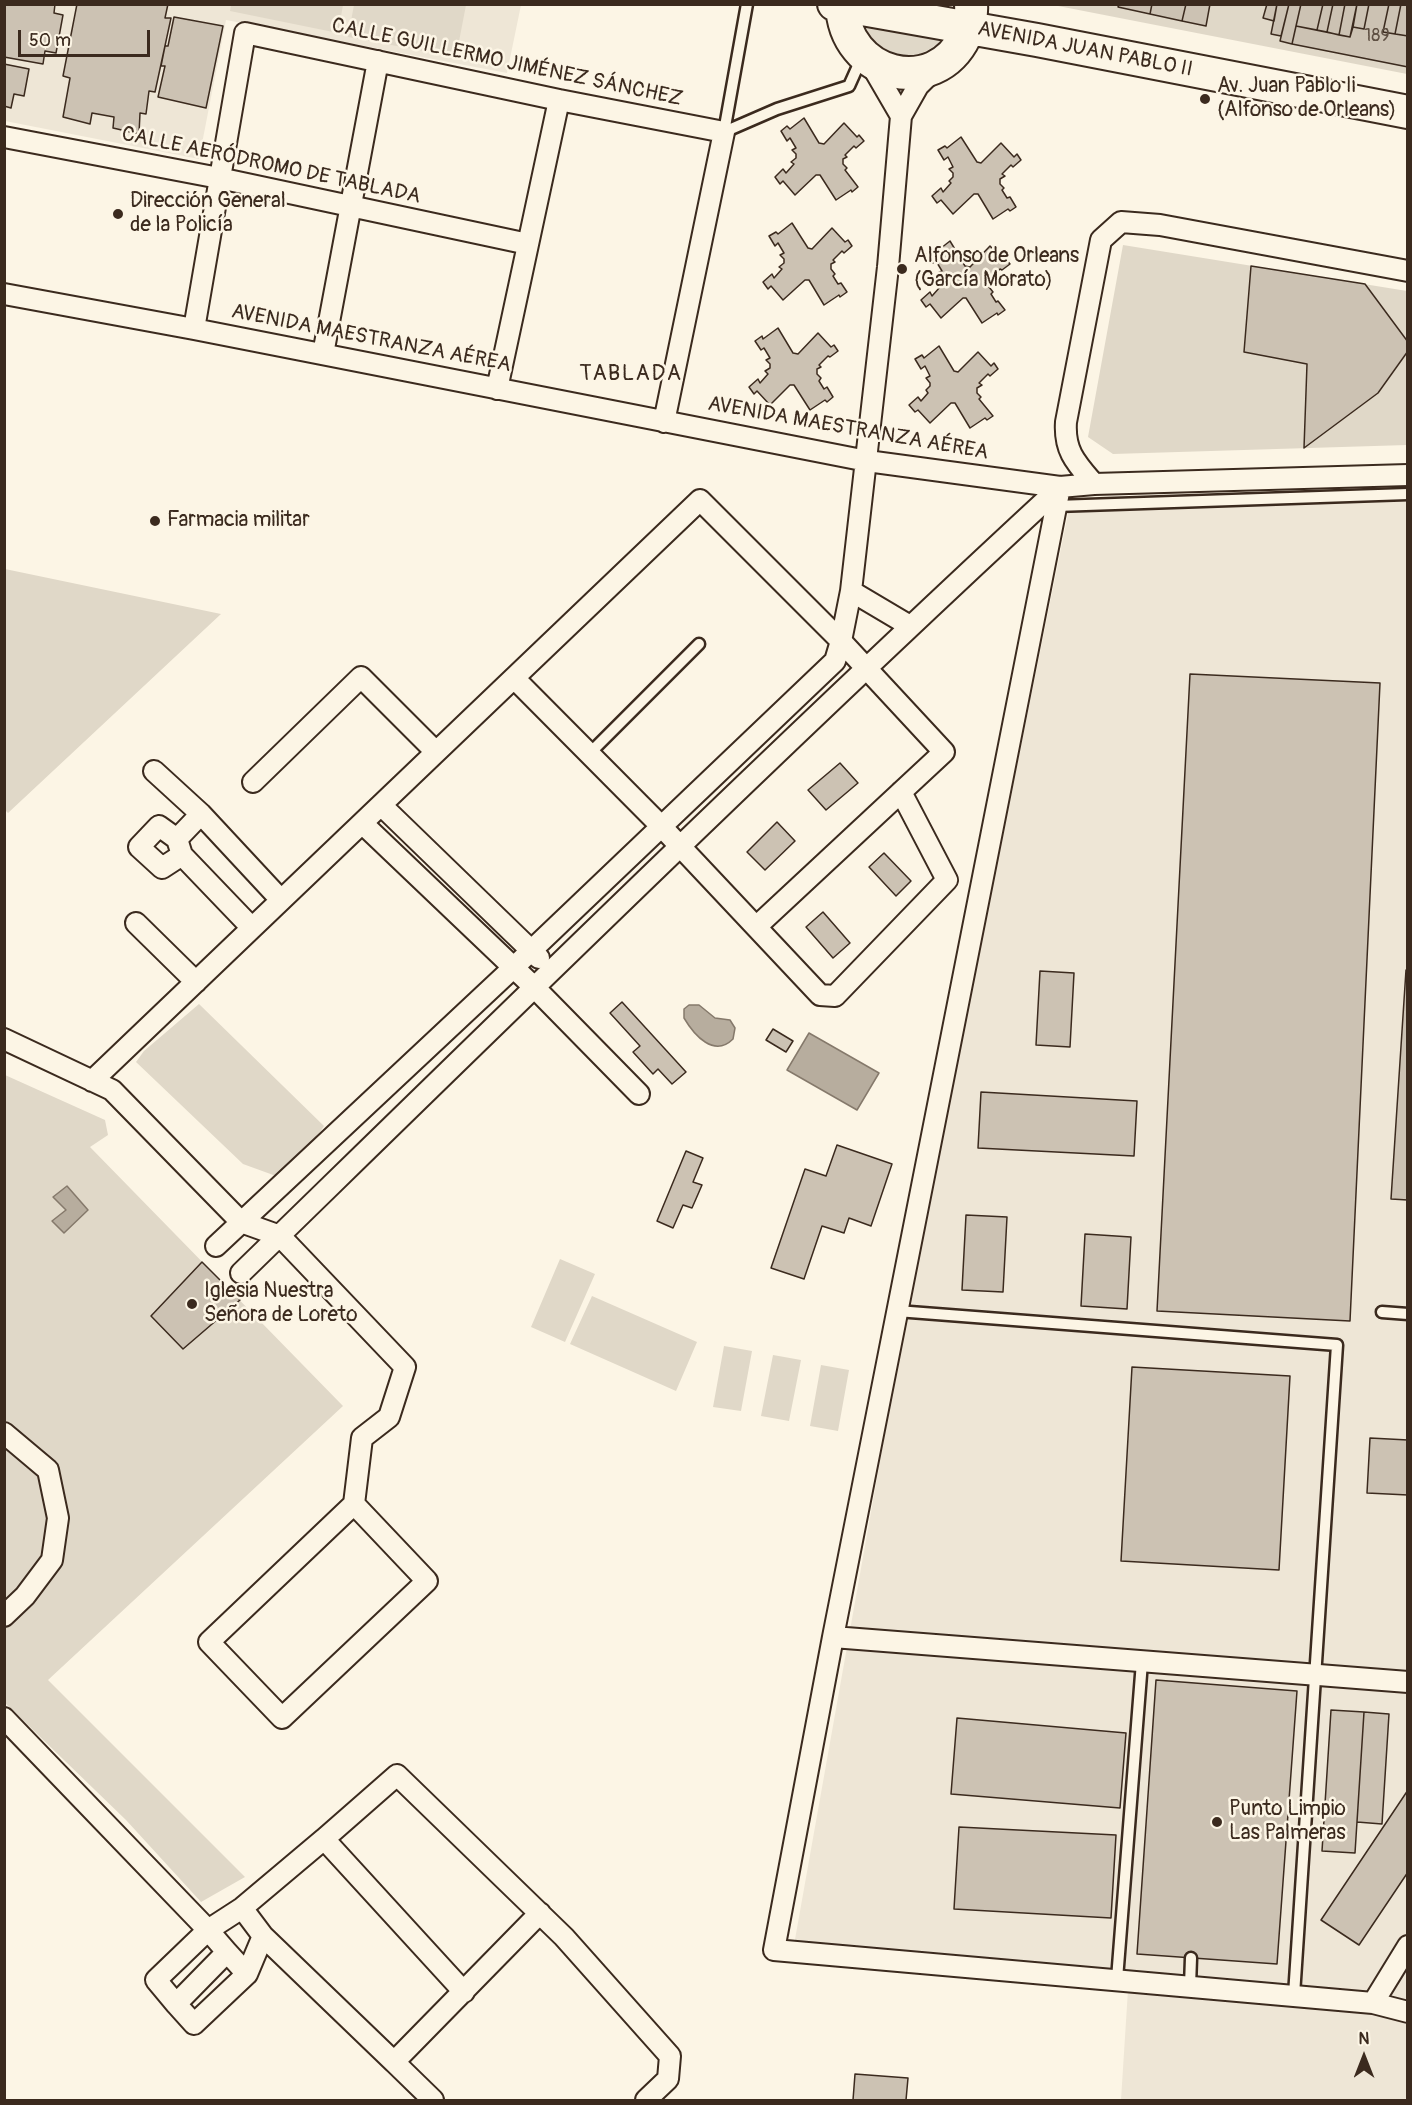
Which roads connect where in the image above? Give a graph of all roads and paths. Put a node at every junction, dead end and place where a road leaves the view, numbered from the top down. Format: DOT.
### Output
graph roads {
  1 [pos="747,4"];
  2 [pos="939,4"];
  3 [pos="839,5"];
  4 [pos="970,14"];
  5 [pos="866,58"];
  6 [pos="378,62"];
  7 [pos="939,64"];
  8 [pos="1407,94"];
  9 [pos="559,100"];
  10 [pos="1407,112"];
  11 [pos="901,116"];
  12 [pos="724,132"];
  13 [pos="4,137"];
  14 [pos="219,178"];
  15 [pos="351,206"];
  16 [pos="528,244"];
  17 [pos="1407,272"];
  18 [pos="4,294"];
  19 [pos="194,328"];
  20 [pos="323,354"];
  21 [pos="497,389"];
  22 [pos="664,422"];
  23 [pos="867,461"];
  24 [pos="1407,475"];
  25 [pos="1094,484"];
  26 [pos="1407,494"];
  27 [pos="1058,497"];
  28 [pos="851,591"];
  29 [pos="910,626"];
  30 [pos="841,640"];
  31 [pos="699,644"];
  32 [pos="866,668"];
  33 [pos="513,678"];
  34 [pos="436,752"];
  35 [pos="589,754"];
  36 [pos="154,771"];
  37 [pos="253,782"];
  38 [pos="901,792"];
  39 [pos="381,805"];
  40 [pos="201,814"];
  41 [pos="362,823"];
  42 [pos="661,826"];
  43 [pos="680,847"];
  44 [pos="281,900"];
  45 [pos="136,923"];
  46 [pos="756,927"];
  47 [pos="252,928"];
  48 [pos="530,951"];
  49 [pos="513,968"];
  50 [pos="552,970"];
  51 [pos="196,982"];
  52 [pos="534,987"];
  53 [pos="4,1039"];
  54 [pos="92,1081"];
  55 [pos="639,1094"];
  56 [pos="241,1222"];
  57 [pos="280,1236"];
  58 [pos="216,1246"];
  59 [pos="241,1273"];
  60 [pos="897,1311"];
  61 [pos="1382,1312"];
  62 [pos="1407,1314"];
  63 [pos="4,1433"];
  64 [pos="354,1504"];
  65 [pos="4,1616"];
  66 [pos="833,1637"];
  67 [pos="1142,1662"];
  68 [pos="1315,1675"];
  69 [pos="1407,1682"];
  70 [pos="4,1718"];
  71 [pos="324,1839"];
  72 [pos="242,1908"];
  73 [pos="540,1913"];
  74 [pos="208,1930"];
  75 [pos="263,1936"];
  76 [pos="1407,1946"];
  77 [pos="227,1952"];
  78 [pos="1191,1958"];
  79 [pos="247,1974"];
  80 [pos="1117,1979"];
  81 [pos="1190,1986"];
  82 [pos="464,1992"];
  83 [pos="1294,1995"];
  84 [pos="1373,2003"];
  85 [pos="176,2004"];
  86 [pos="1407,2012"];
  87 [pos="394,2062"];
  88 [pos="433,2100"];
  89 [pos="646,2100"];
  1 -- 12 [label="lane"];
  2 -- 4 [label="main road, AVENIDA JUAN PABLO II"];
  3 -- 4 [label="main road, AVENIDA JUAN PABLO II"];
  3 -- 5 [label="main road"];
  4 -- 7 [label="main road"];
  4 -- 8 [label="main road, AVENIDA JUAN PABLO II"];
  4 -- 10 [label="main road, AVENIDA JUAN PABLO II"];
  5 -- 7 [label="main road"];
  5 -- 11 [label="street"];
  5 -- 12 [label="lane"];
  6 -- 9 [label="street, CALLE GUILLERMO JIMÉNEZ SÁNCHEZ"];
  6 -- 14 [label="street, CALLE GUILLERMO JIMÉNEZ SÁNCHEZ"];
  6 -- 15 [label="street"];
  7 -- 11 [label="street"];
  9 -- 12 [label="street, CALLE GUILLERMO JIMÉNEZ SÁNCHEZ"];
  9 -- 16 [label="street"];
  11 -- 23 [label="street"];
  12 -- 22 [label="street"];
  13 -- 14 [label="street, CALLE AERÓDROMO DE TABLADA"];
  14 -- 15 [label="street, CALLE AERÓDROMO DE TABLADA"];
  14 -- 19 [label="street"];
  15 -- 16 [label="street, CALLE AERÓDROMO DE TABLADA"];
  15 -- 20 [label="street"];
  16 -- 21 [label="street"];
  17 -- 25 [label="street"];
  18 -- 19 [label="street, AVENIDA MAESTRANZA AÉREA"];
  19 -- 20 [label="street, AVENIDA MAESTRANZA AÉREA"];
  20 -- 21 [label="street, AVENIDA MAESTRANZA AÉREA"];
  21 -- 22 [label="street, AVENIDA MAESTRANZA AÉREA"];
  22 -- 23 [label="street, AVENIDA MAESTRANZA AÉREA"];
  23 -- 27 [label="street, AVENIDA MAESTRANZA AÉREA"];
  23 -- 28 [label="street"];
  24 -- 25 [label="street, AVENIDA MAESTRANZA AÉREA"];
  25 -- 27 [label="street, AVENIDA MAESTRANZA AÉREA"];
  26 -- 27 [label="lane"];
  27 -- 29 [label="street"];
  27 -- 60 [label="street"];
  28 -- 29 [label="street"];
  28 -- 30 [label="street"];
  29 -- 32 [label="street"];
  30 -- 32 [label="street"];
  30 -- 33 [label="street"];
  30 -- 42 [label="street"];
  31 -- 35 [label="lane"];
  32 -- 38 [label="street"];
  32 -- 43 [label="street"];
  33 -- 34 [label="street"];
  33 -- 35 [label="street"];
  34 -- 37 [label="street"];
  34 -- 39 [label="street"];
  35 -- 42 [label="street"];
  36 -- 40 [label="street"];
  38 -- 46 [label="street"];
  38 -- 46 [label="street"];
  39 -- 41 [label="street"];
  39 -- 48 [label="street"];
  40 -- 44 [label="street"];
  40 -- 47 [label="street"];
  41 -- 44 [label="street"];
  41 -- 49 [label="street"];
  42 -- 43 [label="street"];
  42 -- 48 [label="street"];
  43 -- 46 [label="street"];
  43 -- 50 [label="street"];
  44 -- 47 [label="street"];
  45 -- 51 [label="street"];
  47 -- 51 [label="street"];
  48 -- 49 [label="street"];
  48 -- 50 [label="street"];
  49 -- 52 [label="street"];
  49 -- 56 [label="street"];
  50 -- 52 [label="street"];
  51 -- 54 [label="street"];
  52 -- 55 [label="street"];
  52 -- 57 [label="street"];
  53 -- 54 [label="street"];
  54 -- 56 [label="street"];
  56 -- 57 [label="street"];
  56 -- 58 [label="street"];
  57 -- 59 [label="street"];
  57 -- 64 [label="street"];
  60 -- 66 [label="street"];
  60 -- 68 [label="lane"];
  61 -- 62 [label="lane"];
  63 -- 65 [label="street"];
  64 -- 64 [label="street"];
  66 -- 67 [label="street"];
  66 -- 80 [label="street"];
  67 -- 68 [label="street"];
  67 -- 80 [label="lane"];
  68 -- 69 [label="street"];
  68 -- 83 [label="lane"];
  70 -- 74 [label="street"];
  71 -- 72 [label="street"];
  71 -- 73 [label="street"];
  71 -- 82 [label="street"];
  72 -- 74 [label="street"];
  72 -- 75 [label="street"];
  73 -- 82 [label="street"];
  73 -- 89 [label="street"];
  74 -- 77 [label="street"];
  74 -- 85 [label="street"];
  75 -- 79 [label="street"];
  75 -- 87 [label="street"];
  76 -- 84 [label="street"];
  77 -- 79 [label="street"];
  77 -- 85 [label="street"];
  78 -- 81 [label="lane"];
  79 -- 85 [label="street"];
  80 -- 81 [label="street"];
  81 -- 83 [label="street"];
  82 -- 87 [label="street"];
  83 -- 84 [label="street"];
  84 -- 86 [label="street"];
  87 -- 88 [label="street"];
}
